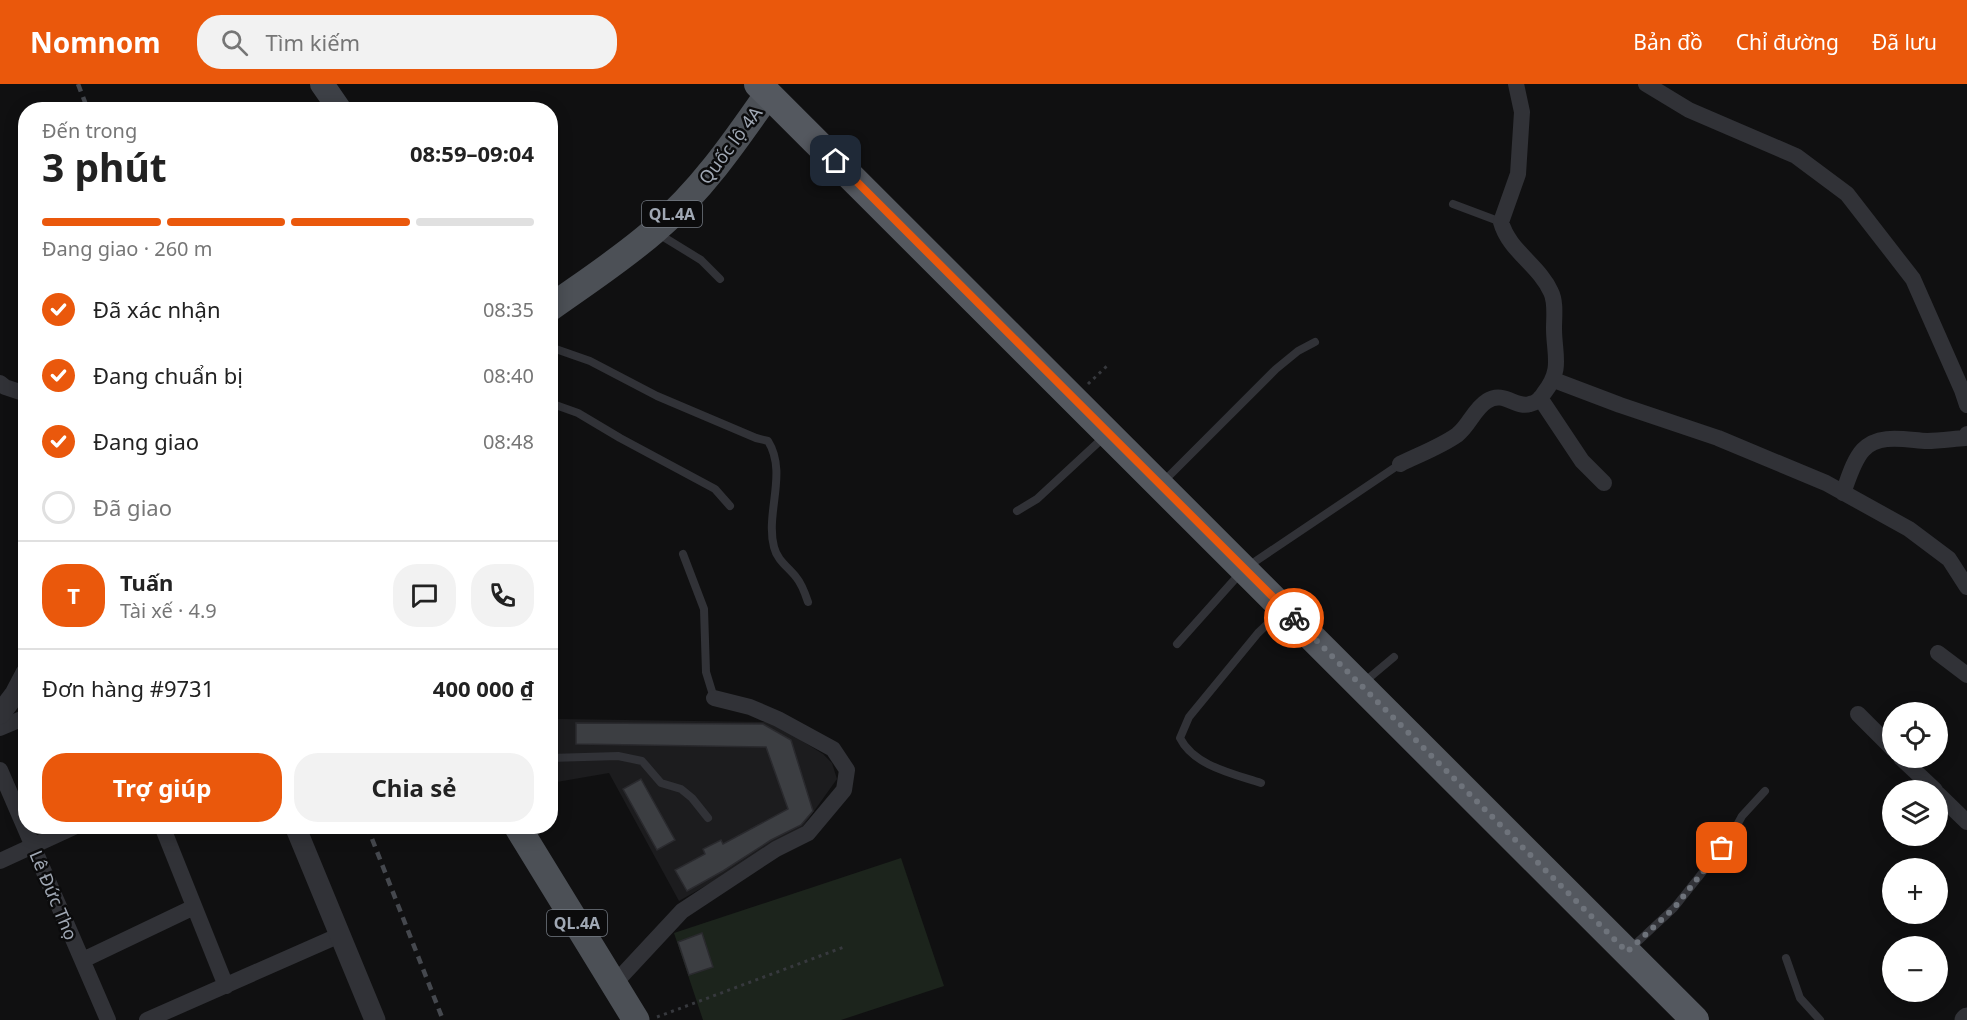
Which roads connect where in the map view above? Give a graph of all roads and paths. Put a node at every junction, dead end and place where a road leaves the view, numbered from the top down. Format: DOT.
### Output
graph roads {
  1 [pos="322,84"];
  2 [pos="1516,84"];
  3 [pos="1646,84"];
  4 [pos="768,87"];
  5 [pos="334,102"];
  6 [pos="1453,204"];
  7 [pos="1501,222"];
  8 [pos="654,232"];
  9 [pos="720,279"];
  10 [pos="558,302"];
  11 [pos="1316,342"];
  12 [pos="558,350"];
  13 [pos="1108,365"];
  14 [pos="1554,380"];
  15 [pos="0,383"];
  16 [pos="18,391"];
  17 [pos="1074,398"];
  18 [pos="1540,398"];
  19 [pos="1967,405"];
  20 [pos="558,406"];
  21 [pos="1108,432"];
  22 [pos="1967,434"];
  23 [pos="1400,464"];
  24 [pos="1604,483"];
  25 [pos="1161,484"];
  26 [pos="1843,493"];
  27 [pos="730,506"];
  28 [pos="1017,511"];
  29 [pos="683,554"];
  30 [pos="1244,569"];
  31 [pos="1967,587"];
  32 [pos="808,602"];
  33 [pos="1284,608"];
  34 [pos="1177,644"];
  35 [pos="1938,652"];
  36 [pos="1394,657"];
  37 [pos="1967,675"];
  38 [pos="1360,685"];
  39 [pos="18,688"];
  40 [pos="714,698"];
  41 [pos="0,714"];
  42 [pos="1858,714"];
  43 [pos="18,720"];
  44 [pos="0,728"];
  45 [pos="1882,738"];
  46 [pos="558,758"];
  47 [pos="1911,768"];
  48 [pos="0,770"];
  49 [pos="1924,780"];
  50 [pos="1261,783"];
  51 [pos="1765,791"];
  52 [pos="1948,804"];
  53 [pos="18,811"];
  54 [pos="708,818"];
  55 [pos="1967,822"];
  56 [pos="28,834"];
  57 [pos="59,834"];
  58 [pos="165,834"];
  59 [pos="298,834"];
  60 [pos="522,834"];
  61 [pos="33,846"];
  62 [pos="0,861"];
  63 [pos="194,907"];
  64 [pos="340,935"];
  65 [pos="844,947"];
  66 [pos="1627,952"];
  67 [pos="1786,958"];
  68 [pos="82,960"];
  69 [pos="614,984"];
  70 [pos="226,986"];
  71 [pos="108,1020"];
  72 [pos="147,1020"];
  73 [pos="375,1020"];
  74 [pos="636,1020"];
  75 [pos="649,1020"];
  76 [pos="1695,1020"];
  77 [pos="1820,1020"];
  1 -- 5 [label="main road"];
  2 -- 7 [label="street"];
  3 -- 19 [label="street"];
  4 -- 8 [label="main road, Quốc lộ 4A / QL.4A"];
  4 -- 17 [label="highway"];
  6 -- 7 [label="lane"];
  7 -- 14 [label="street"];
  8 -- 9 [label="lane"];
  8 -- 10 [label="main road, Quốc lộ 4A / QL.4A"];
  11 -- 25 [label="lane"];
  12 -- 32 [label="lane"];
  13 -- 17 [label="path"];
  14 -- 18 [label="street"];
  14 -- 26 [label="street"];
  15 -- 16 [label="street"];
  17 -- 21 [label="highway"];
  18 -- 23 [label="street"];
  18 -- 24 [label="street"];
  20 -- 27 [label="lane"];
  21 -- 25 [label="highway"];
  21 -- 28 [label="lane"];
  22 -- 26 [label="street"];
  23 -- 30 [label="lane"];
  25 -- 30 [label="highway"];
  26 -- 31 [label="street"];
  29 -- 40 [label="lane"];
  30 -- 33 [label="highway"];
  30 -- 34 [label="lane"];
  33 -- 38 [label="highway"];
  33 -- 50 [label="lane"];
  35 -- 37 [label="street"];
  36 -- 38 [label="lane"];
  38 -- 66 [label="highway"];
  39 -- 41 [label="street"];
  40 -- 69 [label="street"];
  42 -- 45 [label="street"];
  43 -- 44 [label="street"];
  46 -- 54 [label="lane"];
  47 -- 49 [label="street"];
  48 -- 53 [label="street, Lê Đức Thọ"];
  51 -- 66 [label="lane"];
  52 -- 55 [label="street"];
  56 -- 61 [label="street, Lê Đức Thọ"];
  57 -- 61 [label="street"];
  58 -- 63 [label="street"];
  59 -- 64 [label="street"];
  60 -- 69 [label="main road, QL.4A"];
  61 -- 62 [label="street"];
  61 -- 68 [label="street, Lê Đức Thọ"];
  63 -- 68 [label="street"];
  63 -- 70 [label="street"];
  64 -- 70 [label="street"];
  64 -- 73 [label="street"];
  65 -- 75 [label="path"];
  66 -- 76 [label="highway"];
  67 -- 77 [label="lane"];
  68 -- 71 [label="street, Lê Đức Thọ"];
  69 -- 74 [label="main road, QL.4A"];
  70 -- 72 [label="street"];
}
